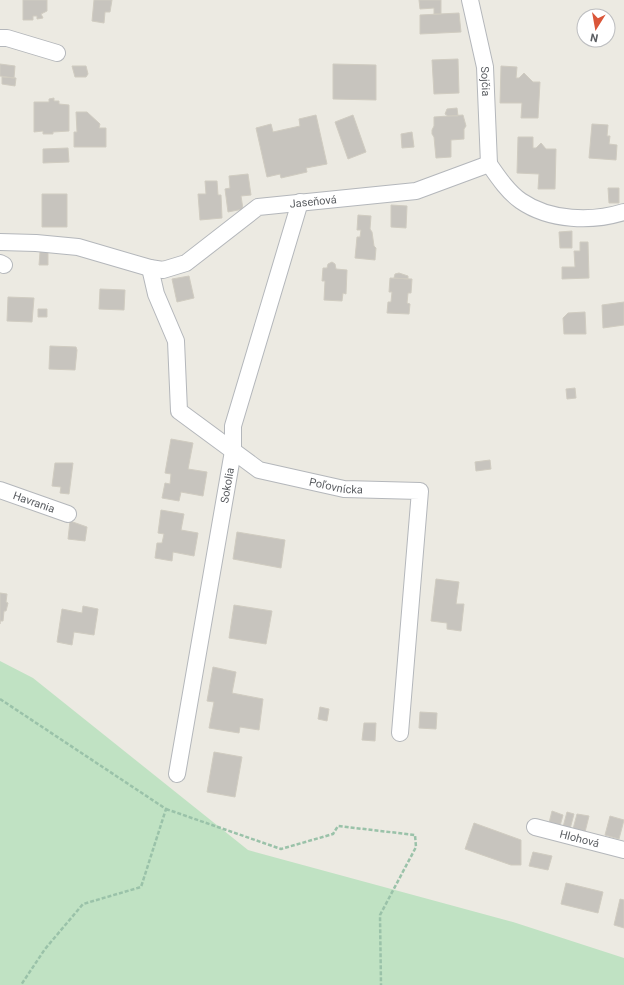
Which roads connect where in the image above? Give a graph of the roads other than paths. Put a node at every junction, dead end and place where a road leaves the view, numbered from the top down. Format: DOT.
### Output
graph roads {
  1 [pos="470,0"];
  2 [pos="0,38"];
  3 [pos="57,52"];
  4 [pos="489,164"];
  5 [pos="300,202"];
  6 [pos="624,212"];
  7 [pos="0,242"];
  8 [pos="150,268"];
  9 [pos="233,451"];
  10 [pos="0,490"];
  11 [pos="68,514"];
  12 [pos="400,733"];
  13 [pos="177,774"];
  14 [pos="535,827"];
  15 [pos="624,850"];
  1 -- 4 [label="street, Sojčia"];
  2 -- 3 [label="street"];
  4 -- 5 [label="street, Jaseňová"];
  4 -- 6 [label="street"];
  5 -- 8 [label="street, Jaseňová"];
  5 -- 9 [label="street, Sokolia"];
  7 -- 8 [label="street, Jaseňová"];
  8 -- 9 [label="street, Poľovnícka"];
  9 -- 12 [label="street, Poľovnícka"];
  9 -- 13 [label="street, Sokolia"];
  10 -- 11 [label="street, Havrania"];
  14 -- 15 [label="street, Hlohová"];
}
